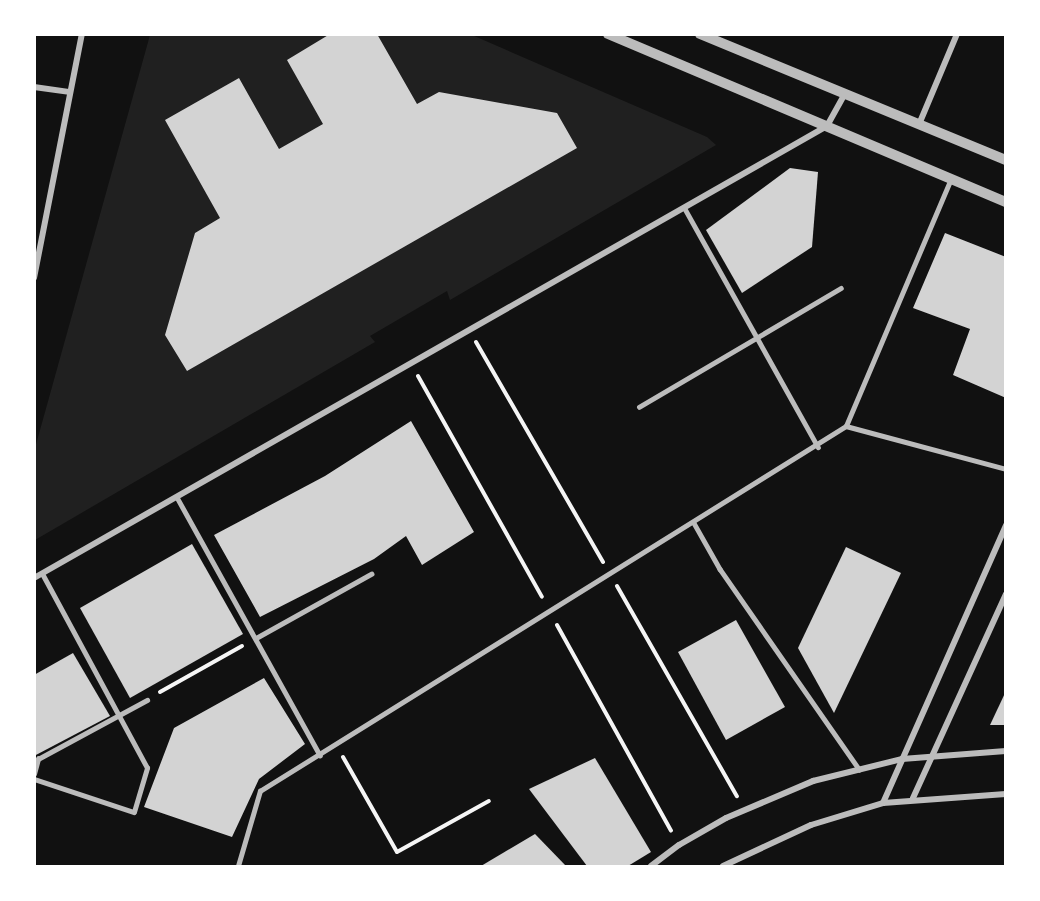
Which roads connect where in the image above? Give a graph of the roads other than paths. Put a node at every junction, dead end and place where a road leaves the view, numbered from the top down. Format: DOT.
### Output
graph roads {
  1 [pos="82,34"];
  2 [pos="608,34"];
  3 [pos="700,34"];
  4 [pos="957,34"];
  5 [pos="34,87"];
  6 [pos="69,92"];
  7 [pos="845,93"];
  8 [pos="920,122"];
  9 [pos="827,126"];
  10 [pos="1005,160"];
  11 [pos="951,179"];
  12 [pos="1005,202"];
  13 [pos="684,207"];
  14 [pos="34,279"];
  15 [pos="841,288"];
  16 [pos="758,337"];
  17 [pos="639,407"];
  18 [pos="846,426"];
  19 [pos="818,447"];
  20 [pos="1005,469"];
  21 [pos="178,499"];
  22 [pos="694,523"];
  23 [pos="1005,525"];
  24 [pos="42,574"];
  25 [pos="371,574"];
  26 [pos="34,578"];
  27 [pos="1005,594"];
  28 [pos="256,638"];
  29 [pos="147,700"];
  30 [pos="119,717"];
  31 [pos="1005,751"];
  32 [pos="320,755"];
  33 [pos="932,757"];
  34 [pos="902,759"];
  35 [pos="859,769"];
  36 [pos="34,774"];
  37 [pos="34,779"];
  38 [pos="1005,794"];
  39 [pos="913,798"];
  40 [pos="883,802"];
  41 [pos="238,867"];
  42 [pos="651,867"];
  43 [pos="723,867"];
  1 -- 6 [label="street"];
  2 -- 9 [label="street"];
  3 -- 7 [label="street"];
  4 -- 8 [label="street"];
  5 -- 6 [label="street"];
  6 -- 14 [label="street"];
  7 -- 8 [label="street"];
  7 -- 9 [label="street"];
  8 -- 10 [label="street"];
  9 -- 11 [label="street"];
  9 -- 13 [label="street"];
  11 -- 12 [label="street"];
  11 -- 18 [label="lane"];
  13 -- 16 [label="lane"];
  13 -- 21 [label="street"];
  15 -- 16 [label="lane"];
  16 -- 17 [label="lane"];
  16 -- 19 [label="lane"];
  18 -- 19 [label="lane"];
  18 -- 20 [label="lane"];
  19 -- 22 [label="lane"];
  21 -- 24 [label="street"];
  21 -- 28 [label="lane"];
  22 -- 32 [label="lane"];
  22 -- 35 [label="lane"];
  23 -- 34 [label="street"];
  24 -- 26 [label="street"];
  24 -- 30 [label="lane"];
  25 -- 28 [label="lane"];
  27 -- 33 [label="street"];
  28 -- 32 [label="lane"];
  29 -- 30 [label="lane"];
  30 -- 36 [label="lane"];
  30 -- 37 [label="lane"];
  31 -- 33 [label="street"];
  32 -- 41 [label="lane"];
  33 -- 34 [label="street"];
  33 -- 39 [label="street"];
  34 -- 35 [label="street"];
  34 -- 40 [label="street"];
  35 -- 42 [label="street"];
  38 -- 39 [label="street"];
  39 -- 40 [label="street"];
  40 -- 43 [label="street"];
}
